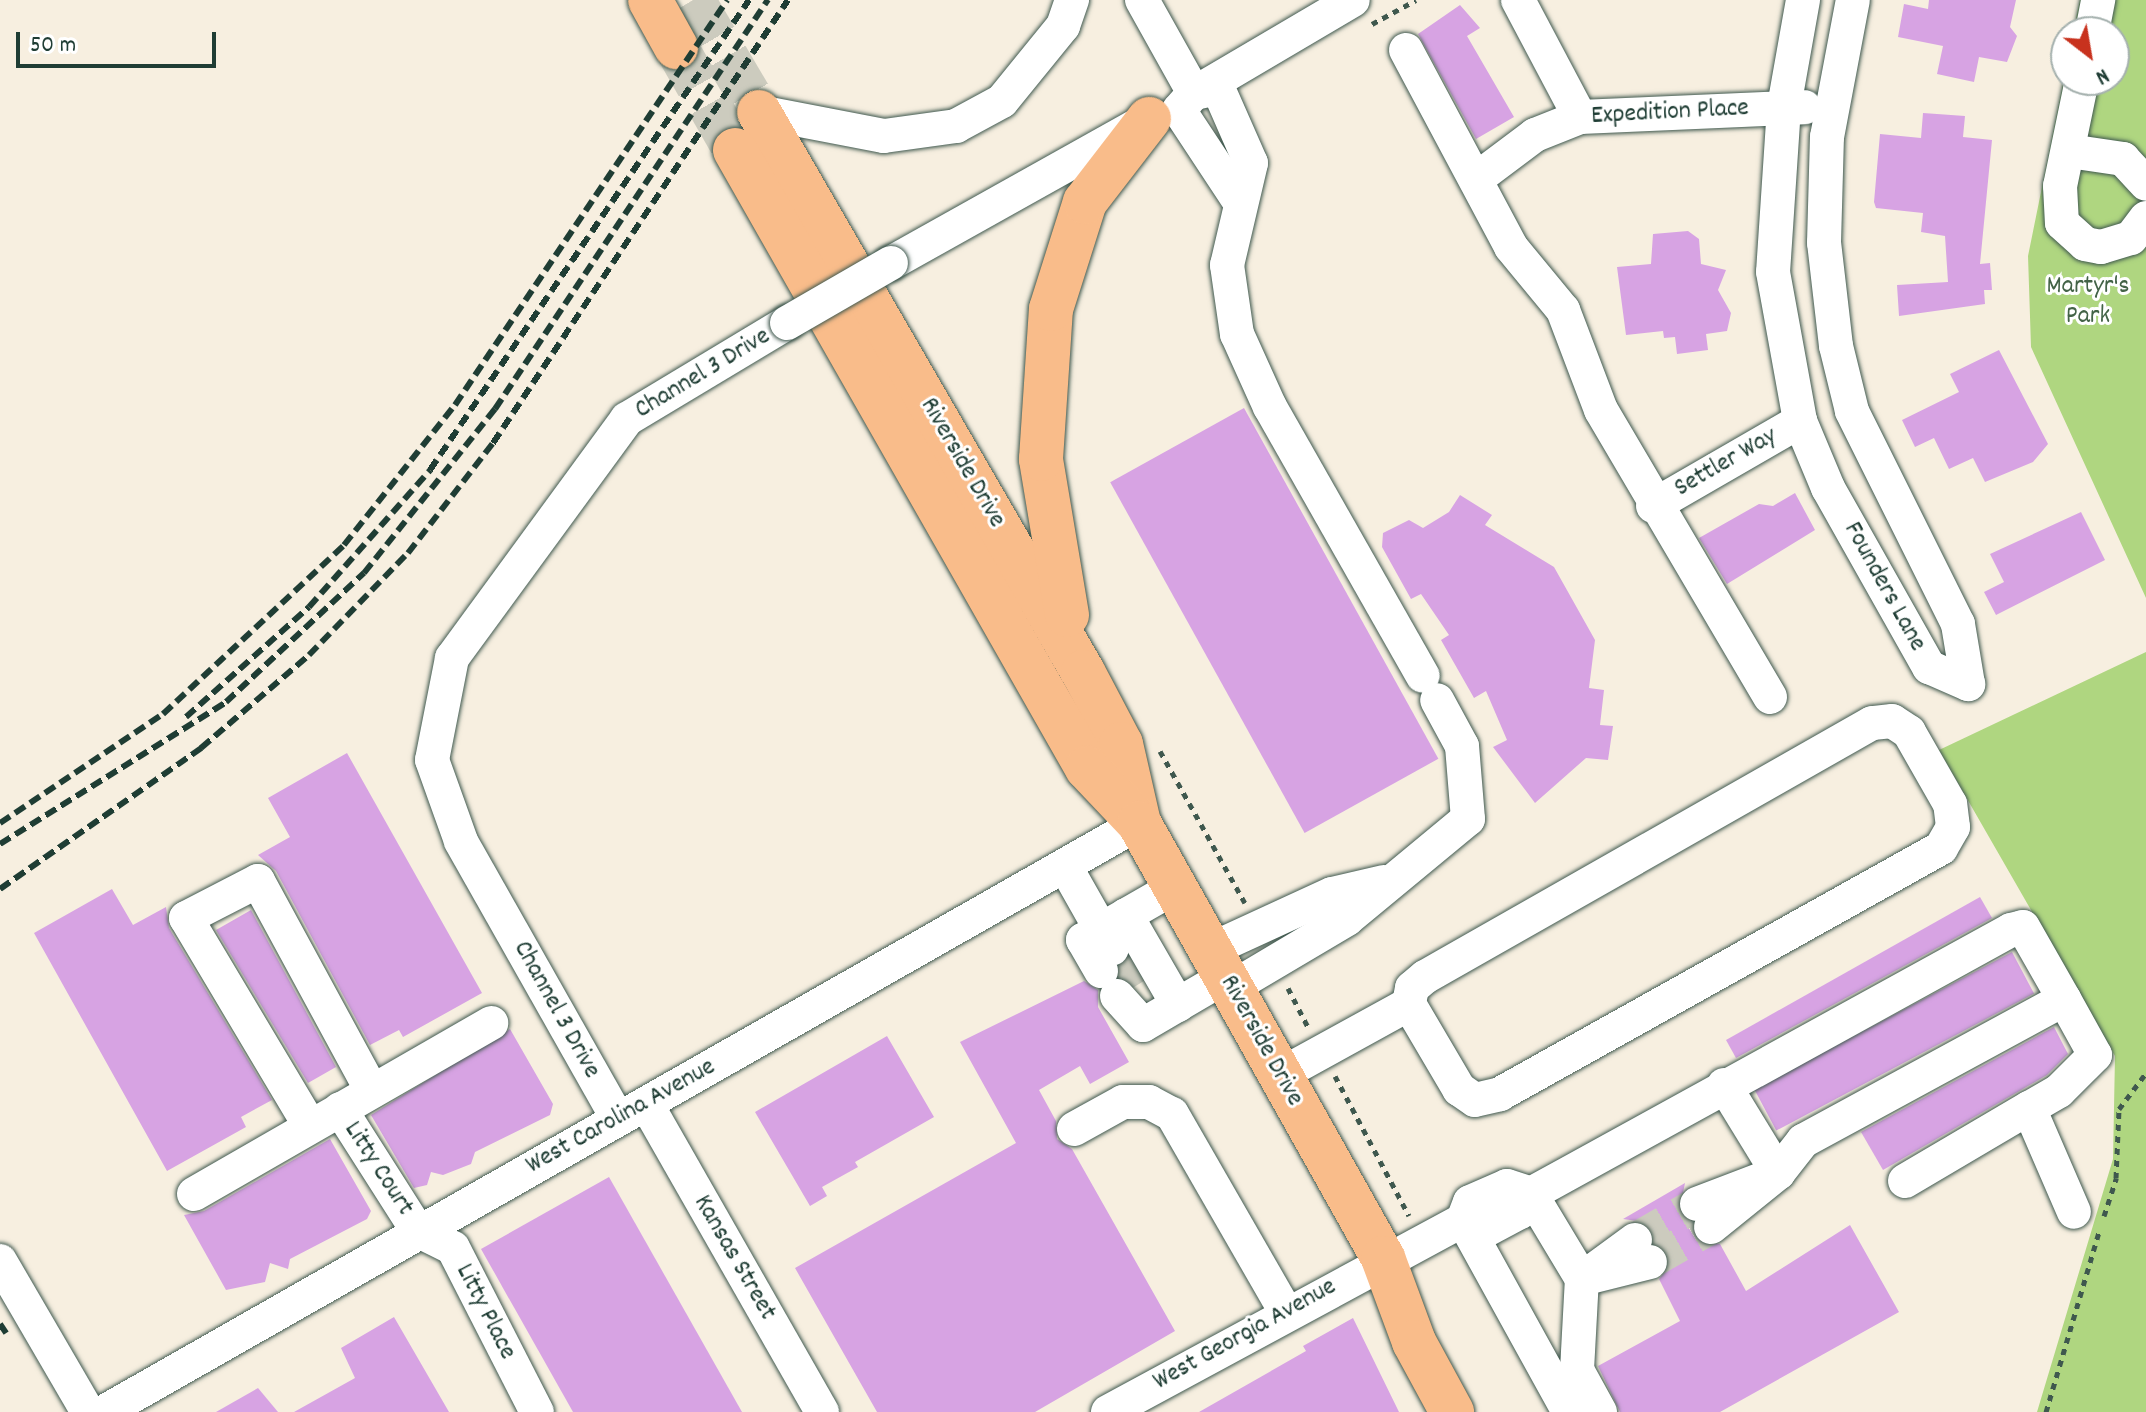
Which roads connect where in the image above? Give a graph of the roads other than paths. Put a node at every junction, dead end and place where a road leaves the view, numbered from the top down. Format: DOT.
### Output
graph roads {
  1 [pos="650,0"];
  2 [pos="1072,0"];
  3 [pos="1142,0"];
  4 [pos="1518,0"];
  5 [pos="1803,0"];
  6 [pos="1853,0"];
  7 [pos="1359,14"];
  8 [pos="676,47"];
  9 [pos="1406,50"];
  10 [pos="1194,93"];
  11 [pos="2079,96"];
  12 [pos="1832,106"];
  13 [pos="1784,107"];
  14 [pos="759,112"];
  15 [pos="1580,117"];
  16 [pos="1149,119"];
  17 [pos="735,150"];
  18 [pos="2069,151"];
  19 [pos="1479,177"];
  20 [pos="2146,184"];
  21 [pos="2146,218"];
  22 [pos="1800,421"];
  23 [pos="1653,506"];
  24 [pos="1083,672"];
  25 [pos="1770,697"];
  26 [pos="1139,823"];
  27 [pos="1065,866"];
  28 [pos="1384,882"];
  29 [pos="1175,887"];
  30 [pos="1113,922"];
  31 [pos="1222,972"];
  32 [pos="2064,999"];
  33 [pos="1409,1004"];
  34 [pos="1166,1012"];
  35 [pos="491,1023"];
  36 [pos="1280,1075"];
  37 [pos="1724,1085"];
  38 [pos="372,1091"];
  39 [pos="2029,1108"];
  40 [pos="340,1109"];
  41 [pos="633,1112"];
  42 [pos="310,1126"];
  43 [pos="1074,1129"];
  44 [pos="1778,1173"];
  45 [pos="1905,1181"];
  46 [pos="194,1194"];
  47 [pos="1531,1194"];
  48 [pos="2074,1212"];
  49 [pos="1704,1215"];
  50 [pos="1468,1229"];
  51 [pos="417,1230"];
  52 [pos="1402,1248"];
  53 [pos="1642,1251"];
  54 [pos="0,1261"];
  55 [pos="1582,1279"];
  56 [pos="1286,1312"];
  57 [pos="88,1412"];
  58 [pos="104,1412"];
  59 [pos="537,1412"];
  60 [pos="822,1412"];
  61 [pos="1108,1412"];
  62 [pos="1452,1412"];
  63 [pos="1486,1412"];
  64 [pos="1569,1412"];
  65 [pos="1600,1412"];
  1 -- 8 [label="main road"];
  2 -- 14 [label="street"];
  3 -- 10 [label="street"];
  4 -- 15 [label="street"];
  5 -- 13 [label="street, Founders Lane"];
  6 -- 12 [label="street, Founders Lane"];
  7 -- 10 [label="street, Channel 3 Drive"];
  9 -- 19 [label="street"];
  10 -- 16 [label="street, Channel 3 Drive"];
  10 -- 28 [label="street"];
  11 -- 18 [label="street"];
  12 -- 13 [label="street, Expedition Place"];
  12 -- 22 [label="street, Founders Lane"];
  13 -- 15 [label="street, Expedition Place"];
  13 -- 22 [label="street, Founders Lane"];
  14 -- 24 [label="main road, Riverside Drive"];
  15 -- 19 [label="street, Expedition Place"];
  16 -- 24 [label="main road"];
  16 -- 41 [label="street, Channel 3 Drive, bridge"];
  17 -- 26 [label="main road, Riverside Drive"];
  18 -- 20 [label="street"];
  18 -- 21 [label="street"];
  19 -- 23 [label="street"];
  22 -- 23 [label="street, Settler Way"];
  23 -- 25 [label="street"];
  24 -- 26 [label="main road, Riverside Drive"];
  26 -- 27 [label="street, West Carolina Avenue"];
  26 -- 29 [label="main road, Riverside Drive"];
  27 -- 30 [label="street"];
  27 -- 41 [label="street, West Carolina Avenue"];
  28 -- 31 [label="street"];
  28 -- 31 [label="street"];
  29 -- 30 [label="street"];
  29 -- 31 [label="main road, Riverside Drive"];
  30 -- 34 [label="street"];
  30 -- 34 [label="street"];
  31 -- 34 [label="street"];
  31 -- 36 [label="main road, Riverside Drive"];
  32 -- 37 [label="street, West Georgia Avenue"];
  32 -- 39 [label="street"];
  32 -- 44 [label="street"];
  33 -- 33 [label="street"];
  33 -- 36 [label="street"];
  35 -- 38 [label="street"];
  36 -- 52 [label="main road, Riverside Drive"];
  37 -- 44 [label="street"];
  37 -- 47 [label="street, West Georgia Avenue"];
  38 -- 40 [label="street"];
  38 -- 42 [label="street"];
  39 -- 45 [label="street"];
  39 -- 48 [label="street"];
  40 -- 42 [label="street"];
  40 -- 51 [label="street, Litty Court"];
  41 -- 51 [label="street, West Carolina Avenue"];
  41 -- 60 [label="street, Kansas Street"];
  42 -- 46 [label="street"];
  43 -- 56 [label="street"];
  44 -- 49 [label="street"];
  47 -- 50 [label="street, West Georgia Avenue"];
  47 -- 55 [label="street"];
  50 -- 52 [label="street, West Georgia Avenue"];
  50 -- 64 [label="street"];
  51 -- 58 [label="street, West Carolina Avenue"];
  51 -- 59 [label="street, Litty Place"];
  52 -- 56 [label="street, West Georgia Avenue"];
  52 -- 62 [label="main road, Riverside Drive"];
  52 -- 63 [label="main road, Riverside Drive"];
  53 -- 55 [label="street"];
  54 -- 57 [label="street"];
  55 -- 65 [label="street"];
  56 -- 61 [label="street, West Georgia Avenue"];
}
